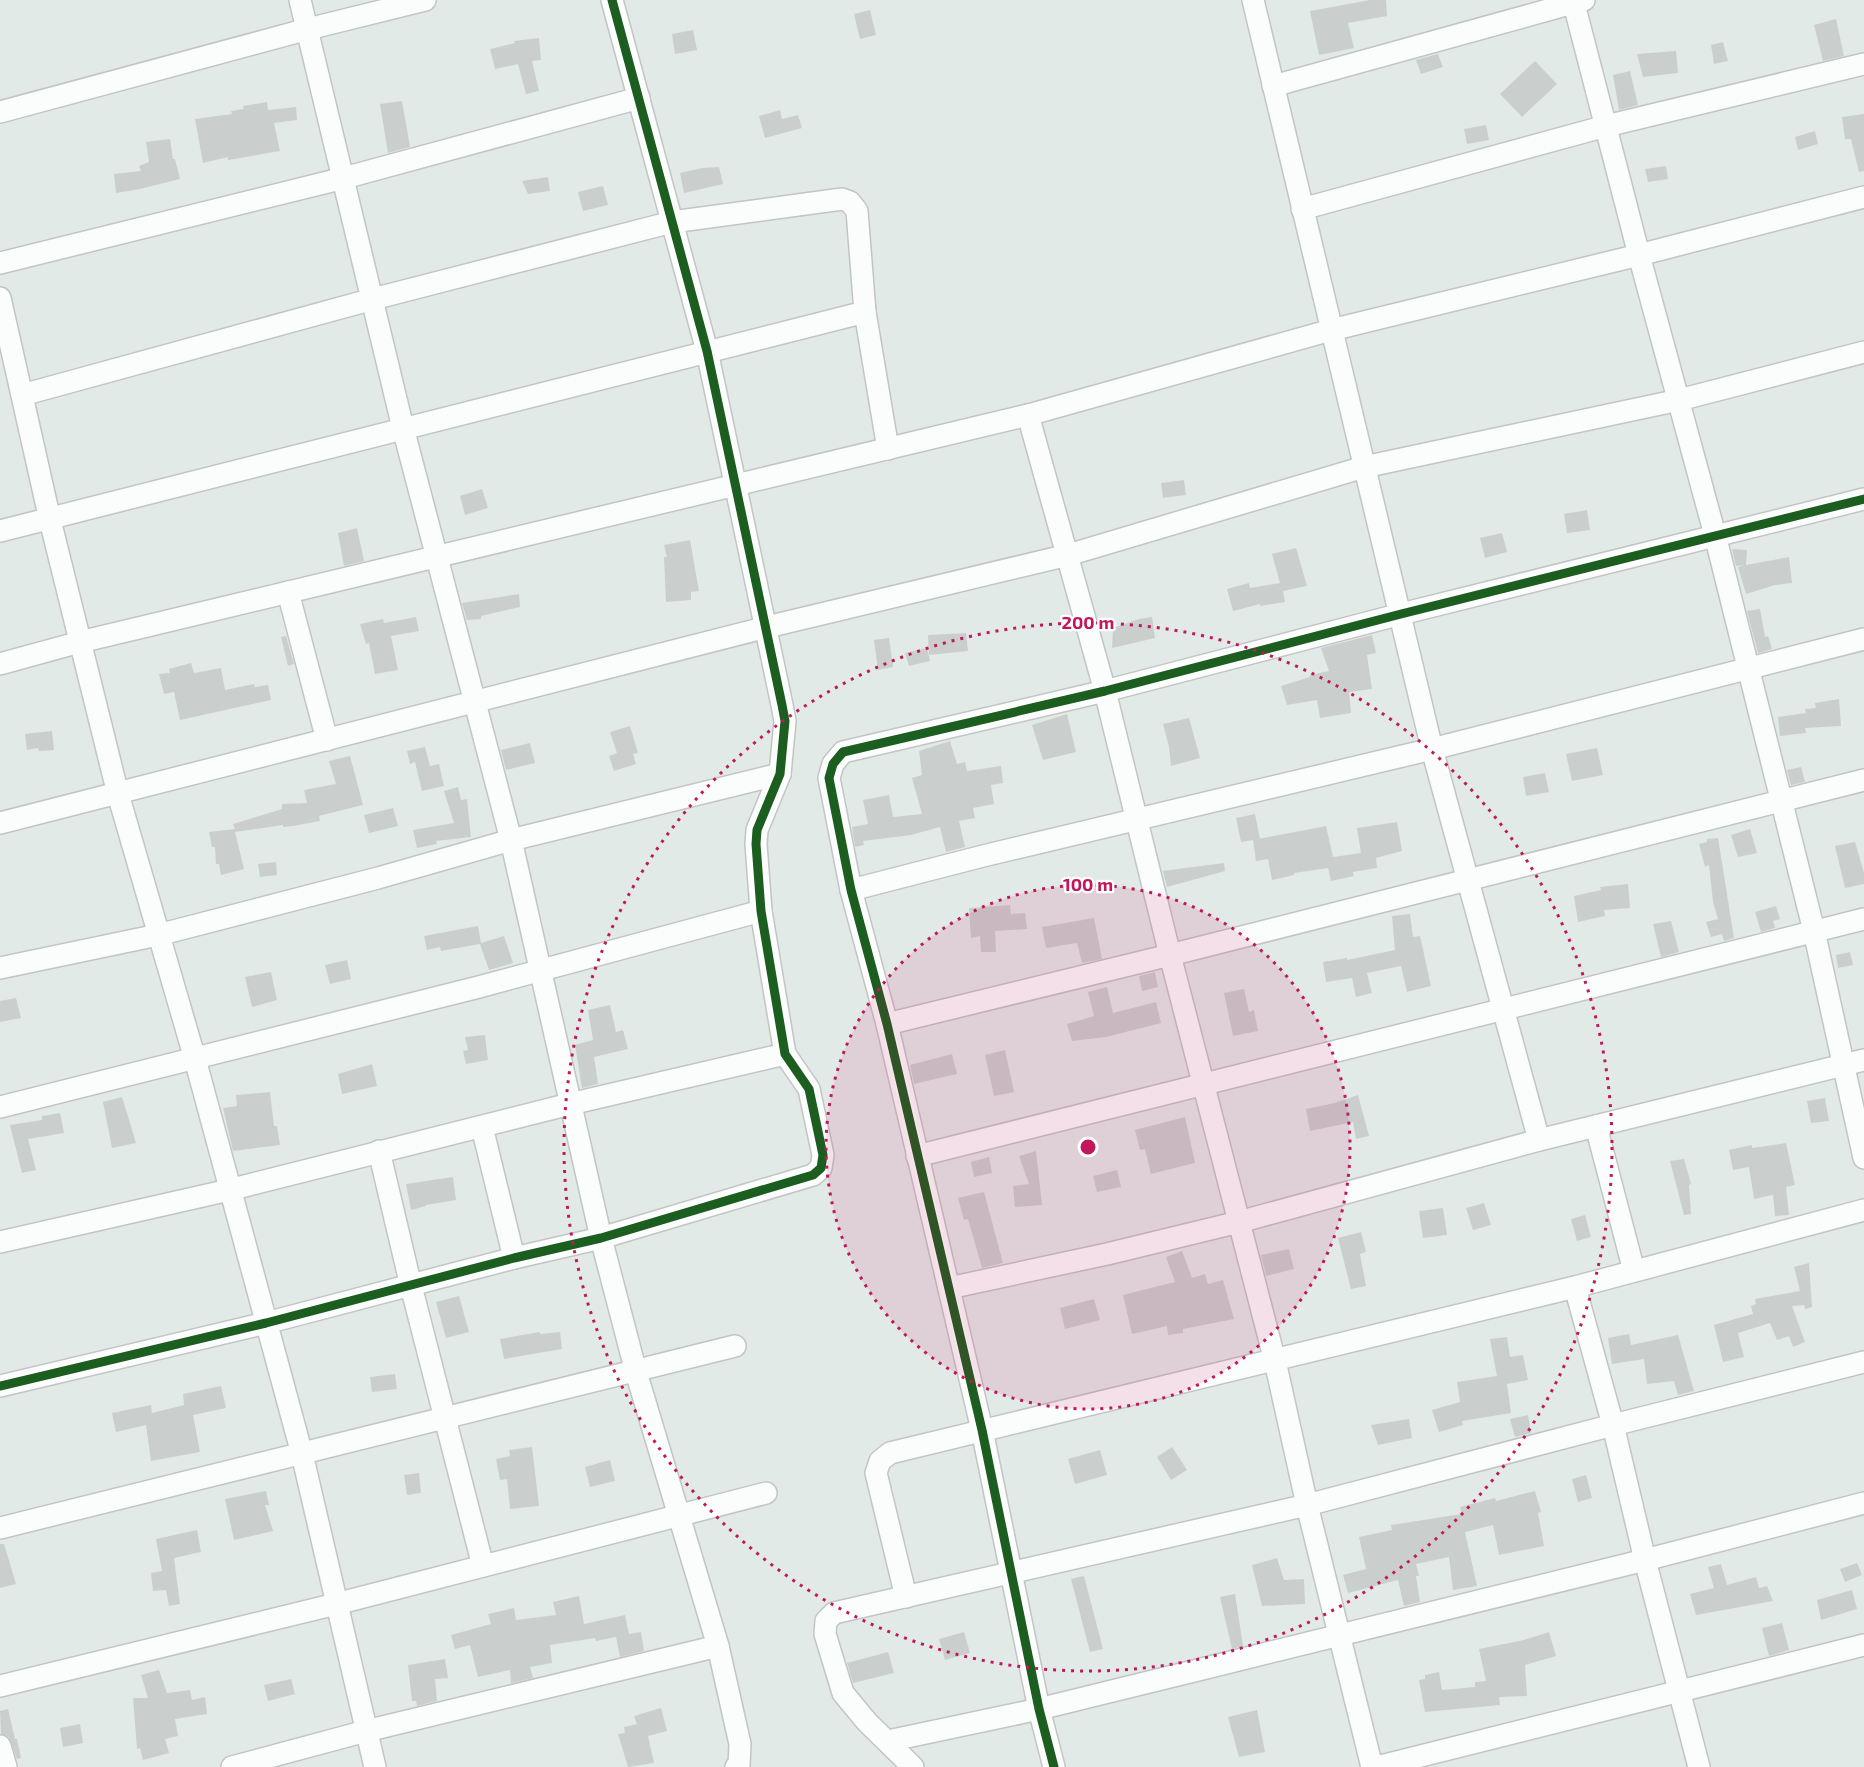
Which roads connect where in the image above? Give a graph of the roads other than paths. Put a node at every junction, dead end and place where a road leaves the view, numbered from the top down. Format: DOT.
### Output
graph roads {
  1 [pos="300,0"];
  2 [pos="425,0"];
  3 [pos="612,0"];
  4 [pos="1253,0"];
  5 [pos="1577,1"];
  6 [pos="308,29"];
  7 [pos="1864,64"];
  8 [pos="1273,86"];
  9 [pos="639,98"];
  10 [pos="0,112"];
  11 [pos="1606,126"];
  12 [pos="344,178"];
  13 [pos="1864,197"];
  14 [pos="1302,209"];
  15 [pos="672,222"];
  16 [pos="1639,255"];
  17 [pos="0,263"];
  18 [pos="0,298"];
  19 [pos="373,299"];
  20 [pos="865,312"];
  21 [pos="1331,330"];
  22 [pos="707,351"];
  23 [pos="1864,352"];
  24 [pos="22,395"];
  25 [pos="1679,400"];
  26 [pos="1028,415"];
  27 [pos="403,428"];
  28 [pos="888,449"];
  29 [pos="1364,467"];
  30 [pos="735,486"];
  31 [pos="1864,499"];
  32 [pos="50,520"];
  33 [pos="0,531"];
  34 [pos="1715,535"];
  35 [pos="1068,555"];
  36 [pos="437,556"];
  37 [pos="288,592"];
  38 [pos="1401,614"];
  39 [pos="767,627"];
  40 [pos="1864,639"];
  41 [pos="80,642"];
  42 [pos="0,664"];
  43 [pos="1747,668"];
  44 [pos="1105,691"];
  45 [pos="475,700"];
  46 [pos="327,740"];
  47 [pos="1432,749"];
  48 [pos="780,774"];
  49 [pos="1864,780"];
  50 [pos="118,794"];
  51 [pos="1781,801"];
  52 [pos="1136,821"];
  53 [pos="0,823"];
  54 [pos="511,840"];
  55 [pos="1467,881"];
  56 [pos="851,890"];
  57 [pos="761,910"];
  58 [pos="1864,919"];
  59 [pos="1814,931"];
  60 [pos="158,935"];
  61 [pos="1170,955"];
  62 [pos="0,968"];
  63 [pos="542,970"];
  64 [pos="1503,1009"];
  65 [pos="887,1024"];
  66 [pos="785,1054"];
  67 [pos="195,1059"];
  68 [pos="1864,1060"];
  69 [pos="1843,1065"];
  70 [pos="1203,1085"];
  71 [pos="570,1104"];
  72 [pos="0,1107"];
  73 [pos="1596,1126"];
  74 [pos="482,1127"];
  75 [pos="1539,1140"];
  76 [pos="380,1151"];
  77 [pos="917,1156"];
  78 [pos="1864,1158"];
  79 [pos="229,1190"];
  80 [pos="1864,1210"];
  81 [pos="1239,1222"];
  82 [pos="601,1238"];
  83 [pos="0,1242"];
  84 [pos="514,1258"];
  85 [pos="1634,1271"];
  86 [pos="411,1286"];
  87 [pos="1575,1287"];
  88 [pos="949,1288"];
  89 [pos="266,1323"];
  90 [pos="735,1346"];
  91 [pos="1275,1361"];
  92 [pos="1864,1362"];
  93 [pos="636,1372"];
  94 [pos="0,1386"];
  95 [pos="445,1419"];
  96 [pos="1613,1425"];
  97 [pos="982,1430"];
  98 [pos="302,1454"];
  99 [pos="766,1493"];
  100 [pos="1864,1503"];
  101 [pos="1307,1505"];
  102 [pos="678,1516"];
  103 [pos="0,1528"];
  104 [pos="1645,1560"];
  105 [pos="483,1566"];
  106 [pos="1013,1573"];
  107 [pos="906,1597"];
  108 [pos="336,1604"];
  109 [pos="1339,1634"];
  110 [pos="1864,1645"];
  111 [pos="718,1646"];
  112 [pos="0,1686"];
  113 [pos="1679,1691"];
  114 [pos="1039,1709"];
  115 [pos="366,1731"];
  116 [pos="888,1741"];
  117 [pos="0,1746"];
  118 [pos="6,1767"];
  119 [pos="232,1767"];
  120 [pos="375,1767"];
  121 [pos="736,1767"];
  122 [pos="913,1767"];
  123 [pos="1054,1767"];
  124 [pos="1372,1767"];
  125 [pos="1377,1767"];
  126 [pos="1699,1767"];
  1 -- 6 [label="street"];
  2 -- 6 [label="street"];
  3 -- 9 [label="street"];
  4 -- 8 [label="street"];
  5 -- 8 [label="street"];
  5 -- 11 [label="street"];
  6 -- 10 [label="street"];
  6 -- 12 [label="street"];
  7 -- 11 [label="street"];
  8 -- 14 [label="street"];
  9 -- 12 [label="street"];
  9 -- 15 [label="street"];
  11 -- 14 [label="street"];
  11 -- 16 [label="street"];
  12 -- 17 [label="street"];
  12 -- 19 [label="street"];
  13 -- 16 [label="street"];
  14 -- 21 [label="street"];
  15 -- 19 [label="street"];
  15 -- 20 [label="street"];
  15 -- 22 [label="street"];
  16 -- 21 [label="street"];
  16 -- 25 [label="street"];
  18 -- 24 [label="street"];
  19 -- 24 [label="street"];
  19 -- 27 [label="street"];
  20 -- 22 [label="street"];
  20 -- 28 [label="street"];
  21 -- 26 [label="street"];
  21 -- 29 [label="street"];
  22 -- 27 [label="street"];
  22 -- 30 [label="street"];
  23 -- 25 [label="street"];
  24 -- 32 [label="street"];
  25 -- 29 [label="street"];
  25 -- 34 [label="street"];
  26 -- 28 [label="street"];
  26 -- 35 [label="street"];
  27 -- 32 [label="street"];
  27 -- 36 [label="street"];
  28 -- 30 [label="street"];
  29 -- 35 [label="street"];
  29 -- 38 [label="street"];
  30 -- 36 [label="street"];
  30 -- 39 [label="street"];
  31 -- 34 [label="street"];
  32 -- 33 [label="street"];
  32 -- 41 [label="street"];
  34 -- 38 [label="street"];
  34 -- 43 [label="street"];
  35 -- 39 [label="street"];
  35 -- 44 [label="street"];
  36 -- 37 [label="street"];
  36 -- 45 [label="street"];
  37 -- 41 [label="street"];
  37 -- 46 [label="street"];
  38 -- 44 [label="street"];
  38 -- 47 [label="street"];
  39 -- 45 [label="street"];
  39 -- 48 [label="street"];
  40 -- 43 [label="street"];
  41 -- 42 [label="street"];
  41 -- 50 [label="street"];
  43 -- 47 [label="street"];
  43 -- 51 [label="street"];
  44 -- 52 [label="street"];
  44 -- 56 [label="street"];
  45 -- 46 [label="street"];
  45 -- 54 [label="street"];
  46 -- 50 [label="street"];
  47 -- 52 [label="street"];
  47 -- 55 [label="street"];
  48 -- 54 [label="street"];
  48 -- 57 [label="street"];
  49 -- 51 [label="street"];
  50 -- 53 [label="street"];
  50 -- 60 [label="street"];
  51 -- 55 [label="street"];
  51 -- 59 [label="street"];
  52 -- 56 [label="street"];
  52 -- 61 [label="street"];
  54 -- 60 [label="street"];
  54 -- 63 [label="street"];
  55 -- 61 [label="street"];
  55 -- 64 [label="street"];
  56 -- 65 [label="street"];
  57 -- 63 [label="street"];
  57 -- 66 [label="street"];
  58 -- 59 [label="street"];
  59 -- 64 [label="street"];
  59 -- 69 [label="street"];
  60 -- 62 [label="street"];
  60 -- 67 [label="street"];
  61 -- 65 [label="street"];
  61 -- 70 [label="street"];
  63 -- 67 [label="street"];
  63 -- 71 [label="street"];
  64 -- 70 [label="street"];
  64 -- 75 [label="street"];
  65 -- 77 [label="street"];
  66 -- 71 [label="street"];
  66 -- 82 [label="street"];
  67 -- 72 [label="street"];
  67 -- 79 [label="street"];
  68 -- 69 [label="street"];
  69 -- 73 [label="street"];
  69 -- 78 [label="street"];
  70 -- 77 [label="street"];
  70 -- 81 [label="street"];
  71 -- 74 [label="street"];
  71 -- 82 [label="street"];
  73 -- 75 [label="street"];
  73 -- 85 [label="street"];
  74 -- 76 [label="street"];
  74 -- 84 [label="street"];
  75 -- 81 [label="street"];
  76 -- 79 [label="street"];
  76 -- 86 [label="street"];
  77 -- 88 [label="street"];
  79 -- 83 [label="street"];
  79 -- 89 [label="street"];
  80 -- 85 [label="street"];
  81 -- 88 [label="street"];
  81 -- 91 [label="street"];
  82 -- 84 [label="street"];
  82 -- 93 [label="street"];
  84 -- 86 [label="street"];
  85 -- 87 [label="street"];
  86 -- 89 [label="street"];
  86 -- 95 [label="street"];
  87 -- 91 [label="street"];
  87 -- 96 [label="street"];
  88 -- 97 [label="street"];
  89 -- 94 [label="street"];
  89 -- 98 [label="street"];
  90 -- 93 [label="street"];
  91 -- 97 [label="street"];
  91 -- 101 [label="street"];
  92 -- 96 [label="street"];
  93 -- 95 [label="street"];
  93 -- 102 [label="street"];
  95 -- 98 [label="street"];
  95 -- 105 [label="street"];
  96 -- 101 [label="street"];
  96 -- 104 [label="street"];
  97 -- 106 [label="street"];
  97 -- 107 [label="street"];
  98 -- 103 [label="street"];
  98 -- 108 [label="street"];
  99 -- 102 [label="street"];
  100 -- 104 [label="street"];
  101 -- 106 [label="street"];
  101 -- 109 [label="street"];
  102 -- 105 [label="street"];
  102 -- 111 [label="street"];
  104 -- 109 [label="street"];
  104 -- 113 [label="street"];
  105 -- 108 [label="street"];
  106 -- 107 [label="street"];
  106 -- 114 [label="street"];
  107 -- 116 [label="street"];
  108 -- 112 [label="street"];
  108 -- 115 [label="street"];
  109 -- 114 [label="street"];
  109 -- 124 [label="street"];
  110 -- 113 [label="street"];
  111 -- 115 [label="street"];
  111 -- 121 [label="street"];
  113 -- 125 [label="street"];
  113 -- 126 [label="street"];
  114 -- 116 [label="street"];
  114 -- 123 [label="street"];
  115 -- 119 [label="street"];
  115 -- 120 [label="street"];
  116 -- 122 [label="street"];
  117 -- 118 [label="street"];
}
